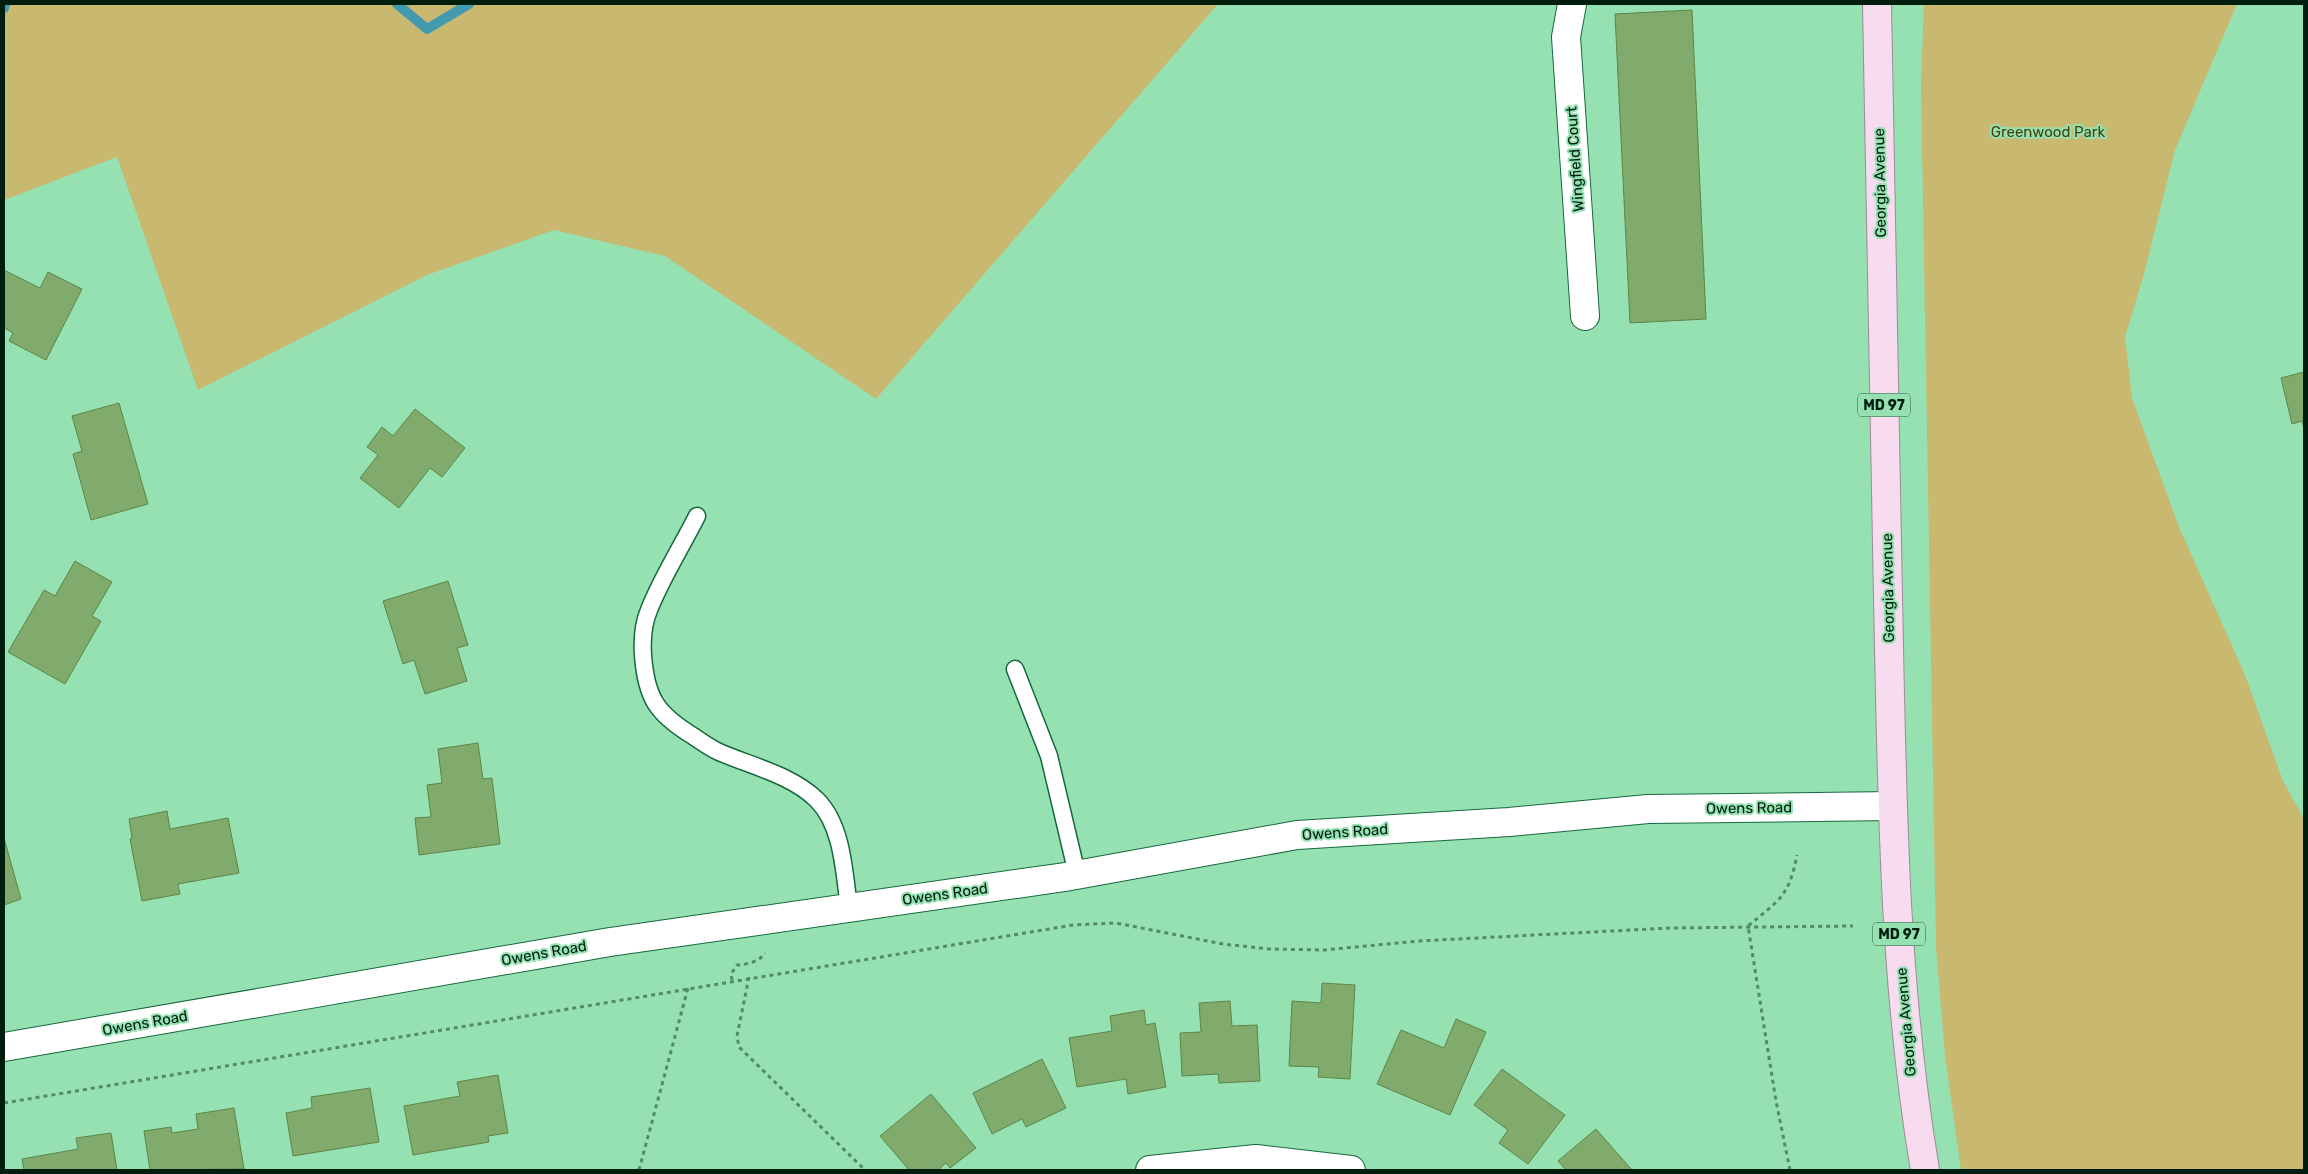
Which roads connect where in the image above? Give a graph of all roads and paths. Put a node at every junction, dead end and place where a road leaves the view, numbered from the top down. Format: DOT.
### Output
graph roads {
  1 [pos="1572,4"];
  2 [pos="1877,4"];
  3 [pos="1585,316"];
  4 [pos="697,516"];
  5 [pos="1014,669"];
  6 [pos="1893,806"];
  7 [pos="1797,855"];
  8 [pos="1077,874"];
  9 [pos="849,907"];
  10 [pos="1748,926"];
  11 [pos="1853,926"];
  12 [pos="765,946"];
  13 [pos="750,977"];
  14 [pos="732,980"];
  15 [pos="688,988"];
  16 [pos="4,1047"];
  17 [pos="4,1103"];
  18 [pos="639,1170"];
  19 [pos="865,1170"];
  20 [pos="1150,1170"];
  21 [pos="1352,1170"];
  22 [pos="1790,1170"];
  23 [pos="1925,1170"];
  1 -- 3 [label="street, Wingfield Court"];
  2 -- 6 [label="main road, Georgia Avenue / MD 97"];
  4 -- 9 [label="lane"];
  5 -- 8 [label="lane"];
  6 -- 8 [label="street, Owens Road"];
  6 -- 23 [label="main road, Georgia Avenue / MD 97"];
  7 -- 10 [label="path"];
  8 -- 9 [label="street, Owens Road"];
  9 -- 16 [label="street, Owens Road"];
  10 -- 11 [label="path"];
  10 -- 13 [label="path"];
  10 -- 22 [label="path"];
  12 -- 14 [label="path"];
  13 -- 14 [label="path"];
  13 -- 19 [label="path"];
  14 -- 15 [label="path"];
  15 -- 17 [label="path"];
  15 -- 18 [label="path"];
  20 -- 21 [label="street"];
}
